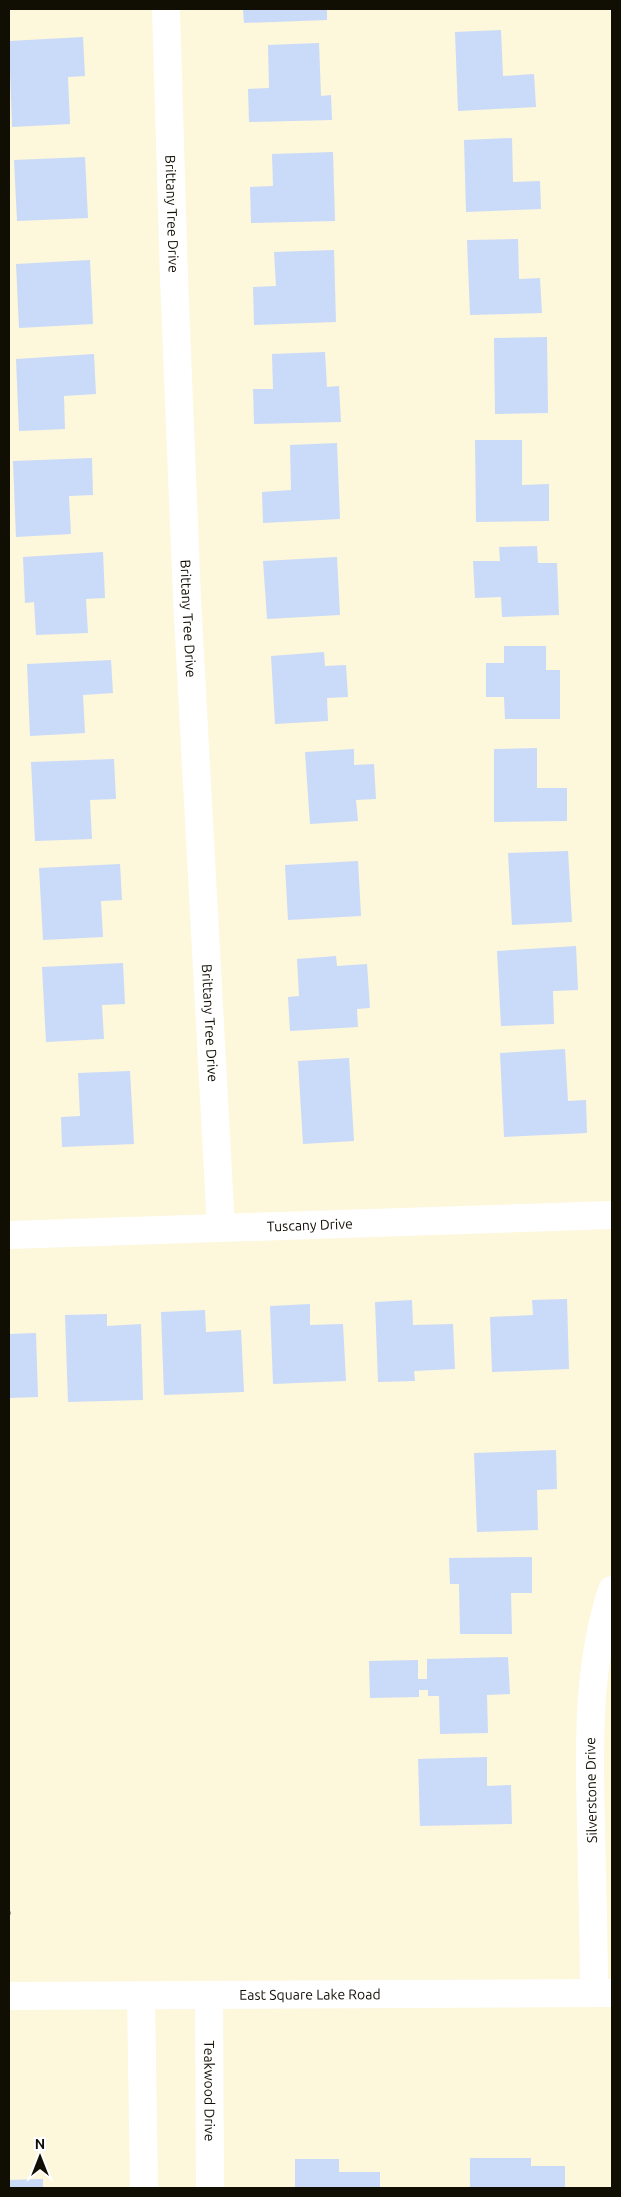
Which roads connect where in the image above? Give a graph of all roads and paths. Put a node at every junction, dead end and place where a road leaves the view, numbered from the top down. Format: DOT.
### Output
graph roads {
  1 [pos="166,9"];
  2 [pos="612,1215"];
  3 [pos="221,1228"];
  4 [pos="9,1235"];
  5 [pos="612,1590"];
  6 [pos="603,1993"];
  7 [pos="209,1995"];
  8 [pos="9,1996"];
  9 [pos="141,1996"];
  10 [pos="144,2188"];
  11 [pos="210,2188"];
  1 -- 3 [label="street, Brittany Tree Drive"];
  2 -- 3 [label="street, Tuscany Drive"];
  3 -- 4 [label="street, Tuscany Drive"];
  5 -- 6 [label="street, Silverstone Drive"];
  6 -- 7 [label="street, East Square Lake Road"];
  7 -- 9 [label="street, East Square Lake Road"];
  7 -- 11 [label="street, Teakwood Drive"];
  8 -- 9 [label="street, East Square Lake Road"];
  9 -- 10 [label="street"];
}
